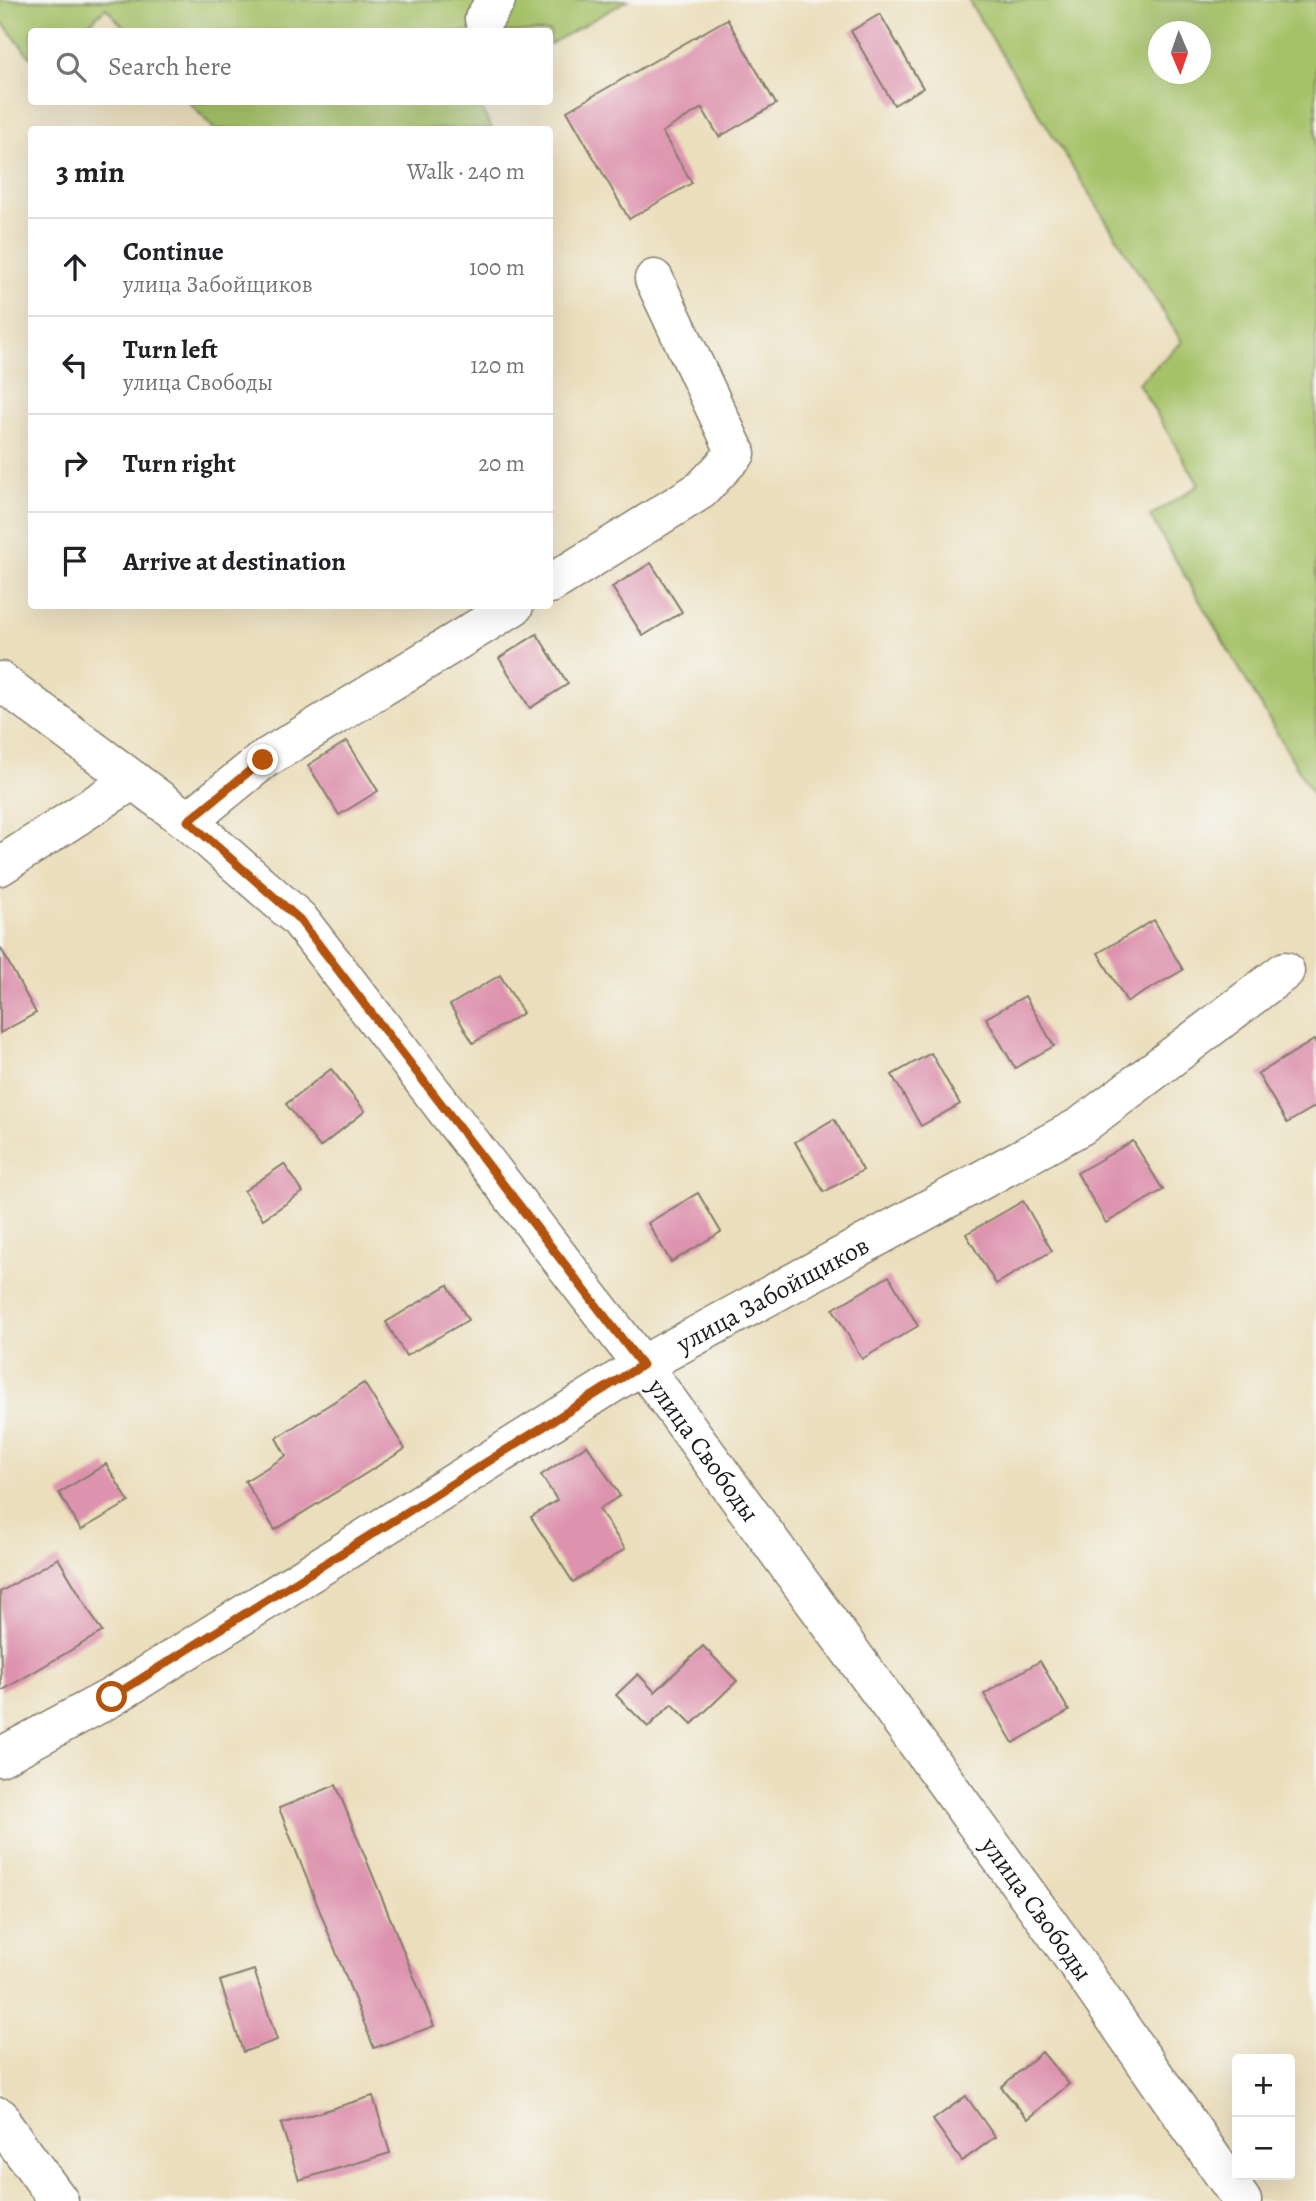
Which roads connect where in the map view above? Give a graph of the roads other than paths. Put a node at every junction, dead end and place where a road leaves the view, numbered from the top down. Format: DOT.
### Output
graph roads {
  1 [pos="654,279"];
  2 [pos="553,582"];
  3 [pos="509,609"];
  4 [pos="0,681"];
  5 [pos="133,780"];
  6 [pos="188,821"];
  7 [pos="0,866"];
  8 [pos="1285,971"];
  9 [pos="642,1365"];
  10 [pos="0,1757"];
  11 [pos="0,2117"];
  12 [pos="59,2201"];
  13 [pos="1242,2201"];
  1 -- 2 [label="main road"];
  3 -- 6 [label="main road"];
  4 -- 5 [label="main road, улица Свободы"];
  5 -- 6 [label="main road, улица Свободы"];
  5 -- 7 [label="main road"];
  6 -- 9 [label="main road, улица Свободы"];
  8 -- 9 [label="main road, улица Забойщиков"];
  9 -- 10 [label="main road, улица Забойщиков"];
  9 -- 13 [label="main road, улица Свободы"];
  11 -- 12 [label="main road"];
}
